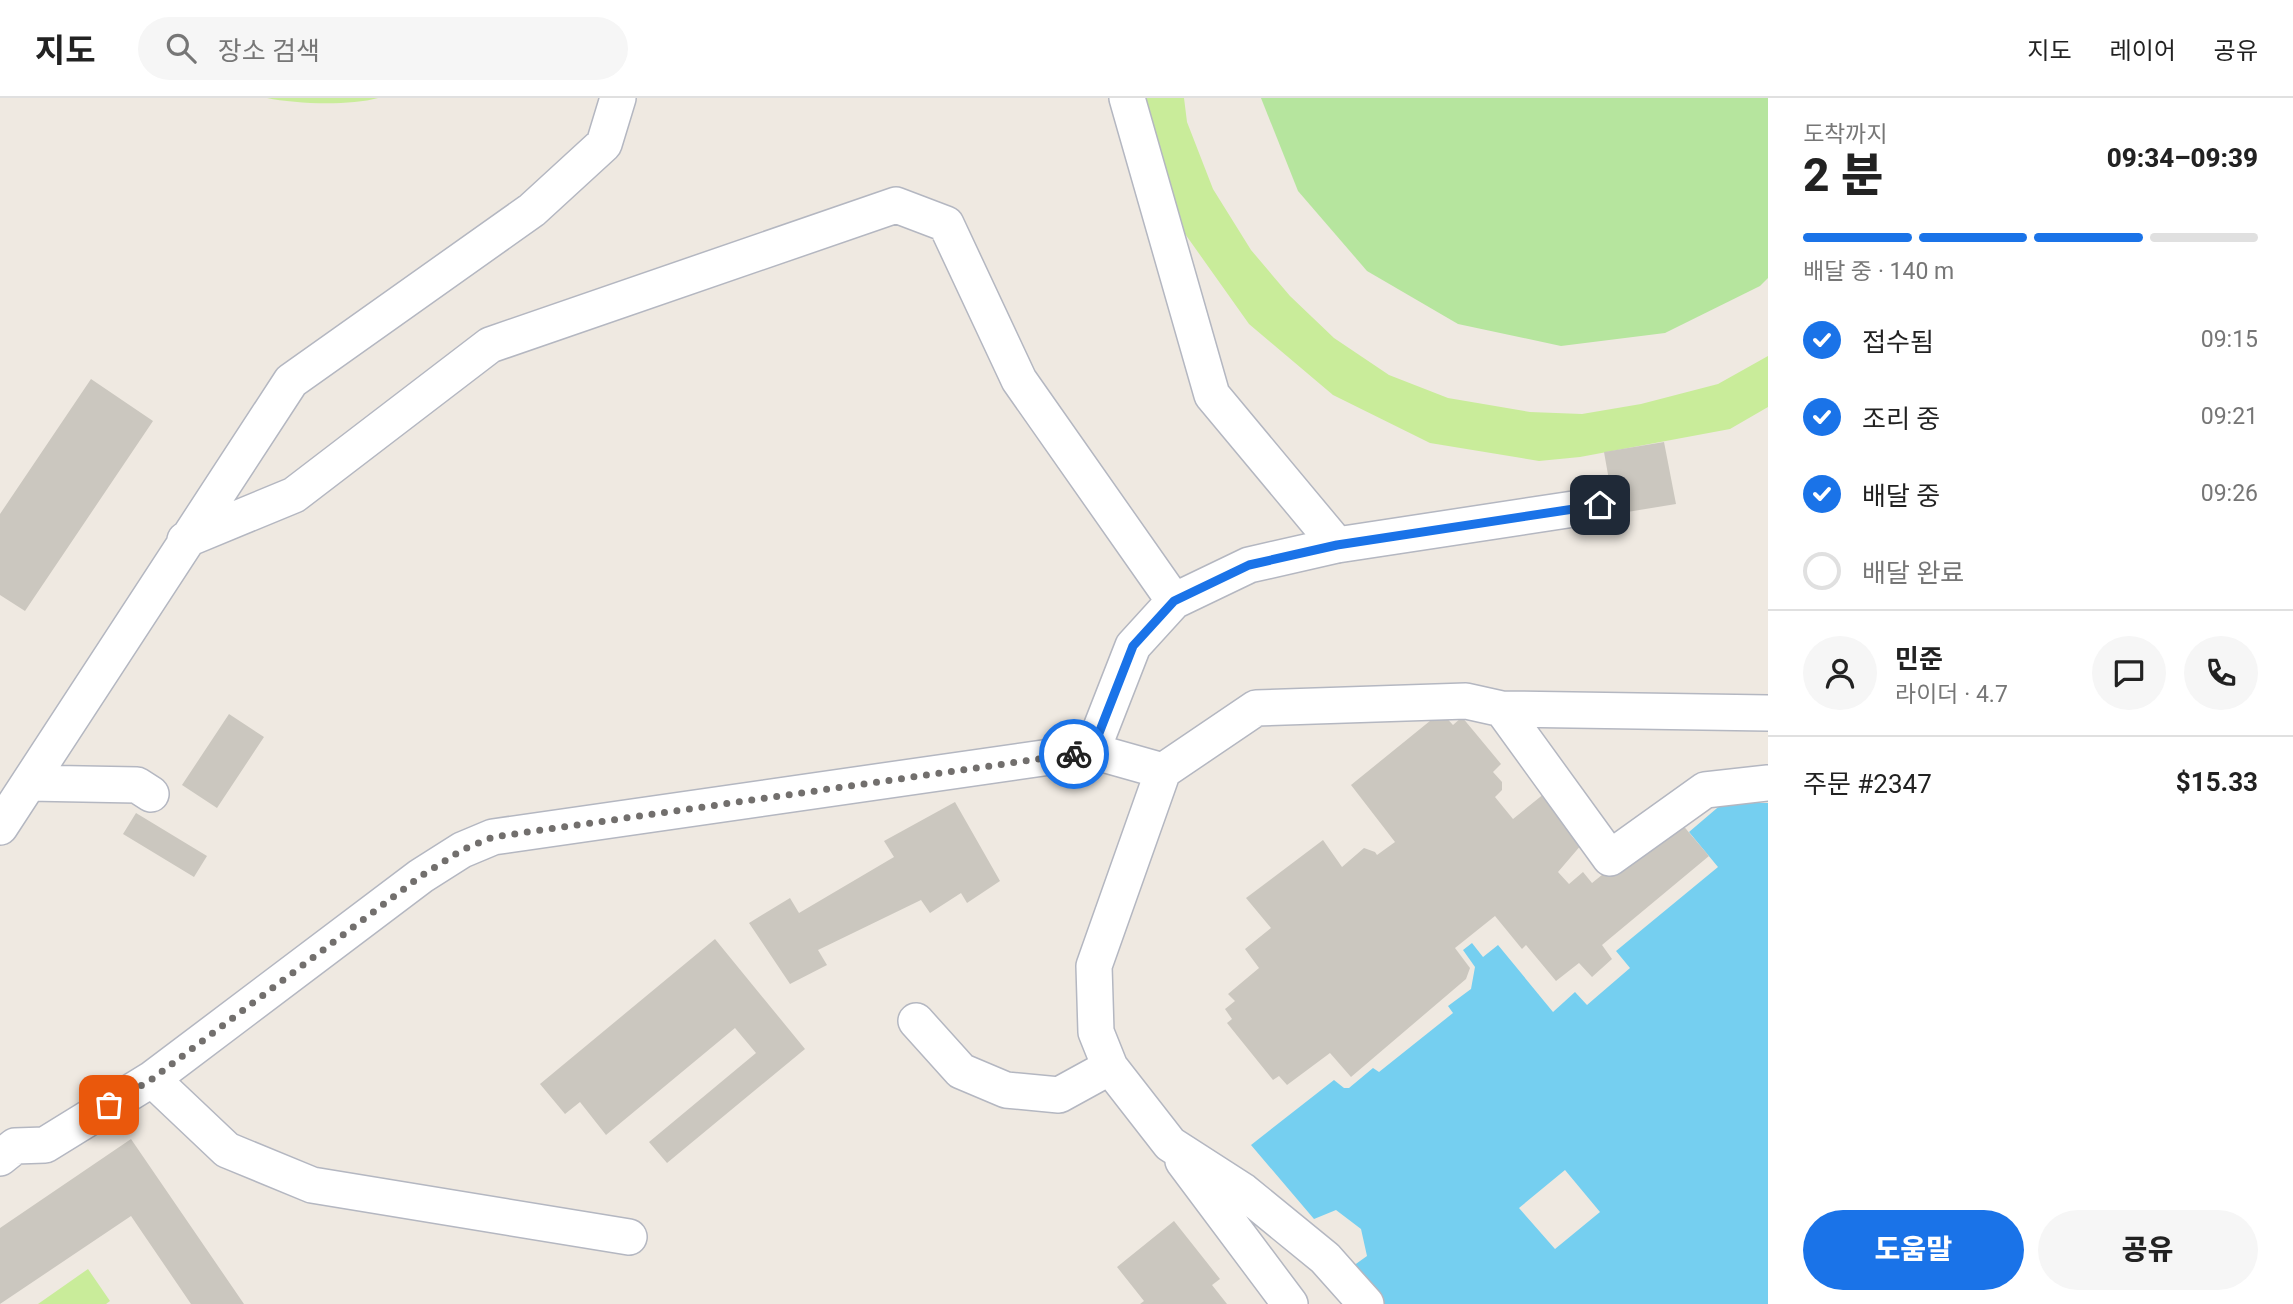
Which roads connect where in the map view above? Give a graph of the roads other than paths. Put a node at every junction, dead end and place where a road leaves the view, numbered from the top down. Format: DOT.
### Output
graph roads {
  1 [pos="618,98"];
  2 [pos="1127,98"];
  3 [pos="1600,505"];
  4 [pos="186,540"];
  5 [pos="1337,545"];
  6 [pos="1174,601"];
  7 [pos="1502,709"];
  8 [pos="1768,713"];
  9 [pos="1092,751"];
  10 [pos="1163,771"];
  11 [pos="29,783"];
  12 [pos="1768,783"];
  13 [pos="151,794"];
  14 [pos="0,827"];
  15 [pos="916,1021"];
  16 [pos="1110,1067"];
  17 [pos="152,1079"];
  18 [pos="5,1141"];
  19 [pos="1170,1144"];
  20 [pos="629,1237"];
  21 [pos="1290,1304"];
  22 [pos="1366,1304"];
  1 -- 4 [label="street"];
  2 -- 5 [label="street"];
  3 -- 5 [label="street"];
  4 -- 6 [label="street"];
  4 -- 11 [label="street"];
  5 -- 6 [label="street"];
  6 -- 9 [label="street"];
  7 -- 8 [label="street"];
  7 -- 10 [label="street"];
  7 -- 12 [label="street"];
  9 -- 10 [label="street"];
  9 -- 17 [label="street"];
  10 -- 16 [label="street"];
  11 -- 13 [label="street"];
  11 -- 14 [label="street"];
  15 -- 16 [label="street"];
  16 -- 19 [label="street"];
  17 -- 18 [label="street"];
  17 -- 20 [label="street"];
  19 -- 21 [label="street"];
  19 -- 22 [label="street"];
}
